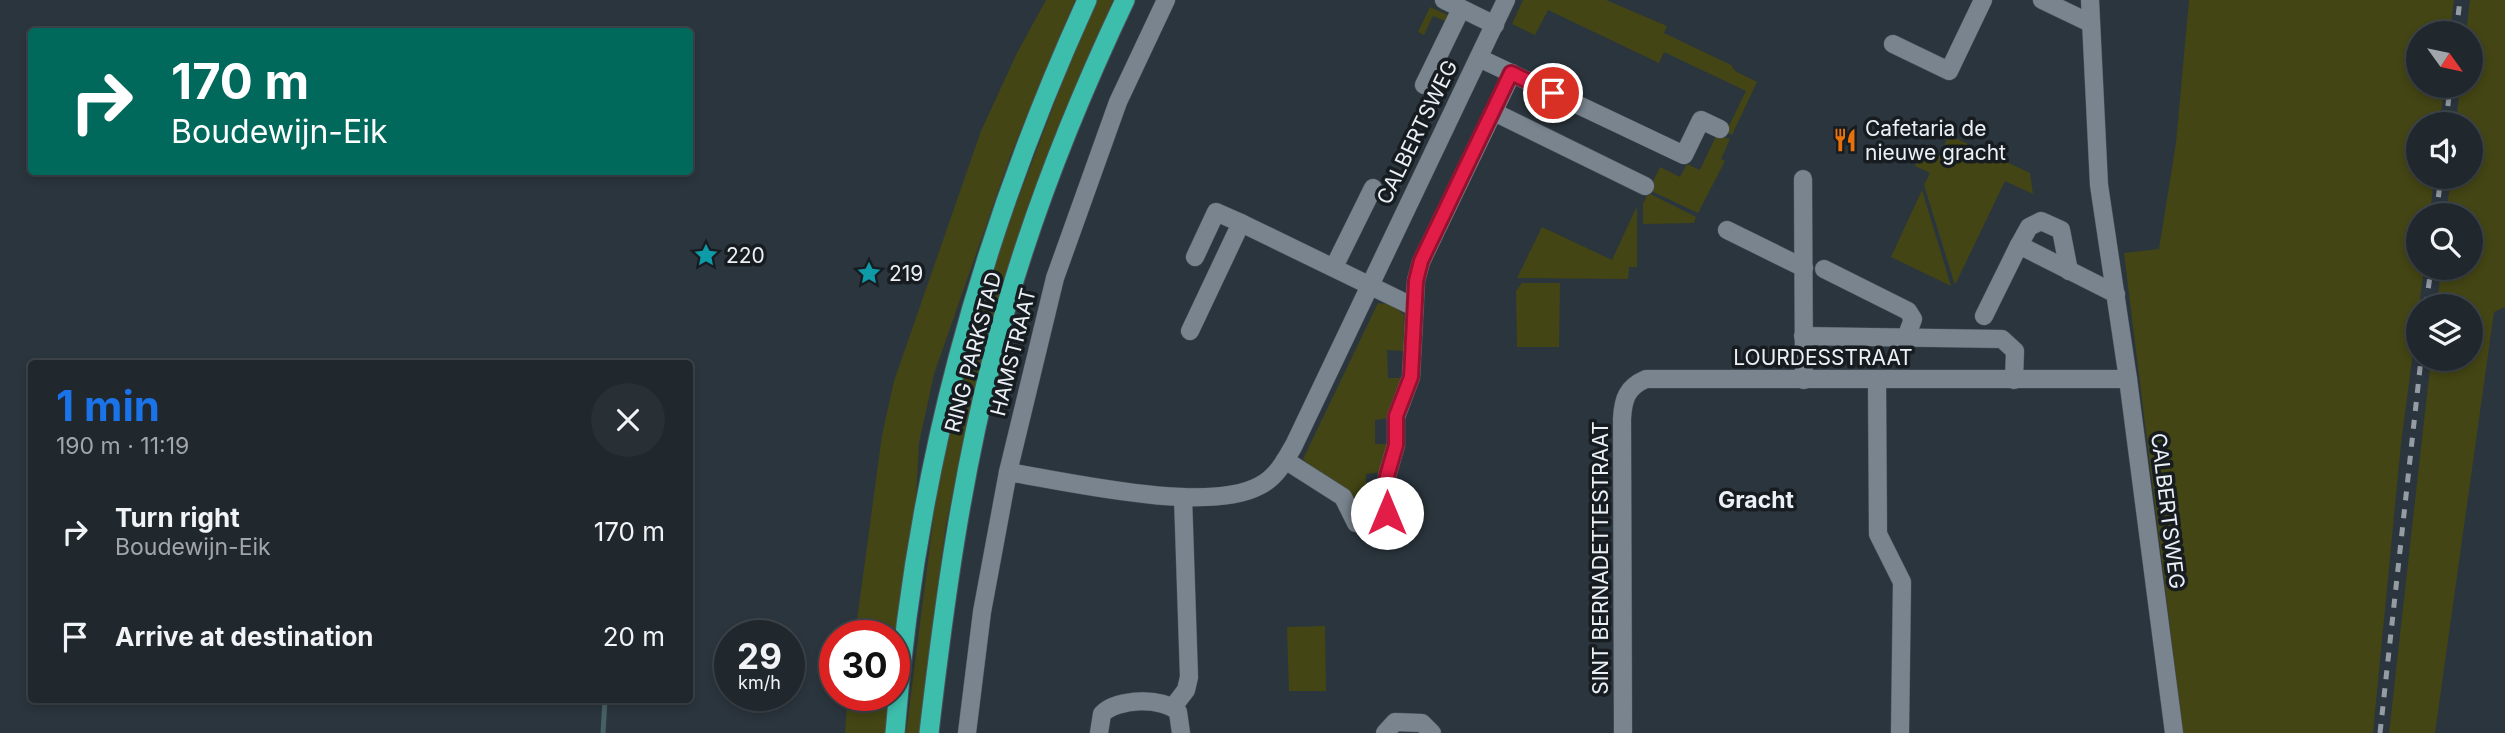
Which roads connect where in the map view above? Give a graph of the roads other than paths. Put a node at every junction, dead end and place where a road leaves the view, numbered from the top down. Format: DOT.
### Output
graph roads {
  1 [pos="1087,0"];
  2 [pos="1125,0"];
  3 [pos="1166,0"];
  4 [pos="1444,0"];
  5 [pos="1506,0"];
  6 [pos="1983,0"];
  7 [pos="2042,0"];
  8 [pos="2090,0"];
  9 [pos="1461,9"];
  10 [pos="2090,23"];
  11 [pos="1494,25"];
  12 [pos="1892,44"];
  13 [pos="1479,58"];
  14 [pos="1511,73"];
  15 [pos="1424,85"];
  16 [pos="1494,112"];
  17 [pos="1720,129"];
  18 [pos="1803,179"];
  19 [pos="1645,186"];
  20 [pos="1373,188"];
  21 [pos="1241,223"];
  22 [pos="1727,230"];
  23 [pos="2019,245"];
  24 [pos="1195,257"];
  25 [pos="1334,267"];
  26 [pos="1804,268"];
  27 [pos="1824,269"];
  28 [pos="2069,271"];
  29 [pos="1369,284"];
  30 [pos="2116,294"];
  31 [pos="1414,307"];
  32 [pos="1984,316"];
  33 [pos="1190,331"];
  34 [pos="1908,335"];
  35 [pos="1803,336"];
  36 [pos="2128,379"];
  37 [pos="1804,380"];
  38 [pos="1877,380"];
  39 [pos="2014,380"];
  40 [pos="1633,385"];
  41 [pos="1286,460"];
  42 [pos="1008,472"];
  43 [pos="1182,497"];
  44 [pos="1173,707"];
  45 [pos="895,733"];
  46 [pos="929,733"];
  47 [pos="967,733"];
  48 [pos="1099,733"];
  49 [pos="1181,733"];
  50 [pos="1385,733"];
  51 [pos="1432,733"];
  52 [pos="1623,733"];
  53 [pos="1900,733"];
  54 [pos="2174,733"];
  1 -- 45 [label="highway, RING PARKSTAD"];
  2 -- 46 [label="highway, RING PARKSTAD"];
  3 -- 42 [label="street, HAMSTRAAT"];
  4 -- 9 [label="street"];
  5 -- 11 [label="street, CALBERTSWEG"];
  6 -- 12 [label="street"];
  7 -- 10 [label="street"];
  8 -- 10 [label="street, CALBERTSWEG"];
  9 -- 11 [label="street"];
  9 -- 15 [label="street"];
  10 -- 30 [label="street, CALBERTSWEG"];
  11 -- 13 [label="street, CALBERTSWEG"];
  13 -- 14 [label="street"];
  13 -- 29 [label="street, CALBERTSWEG"];
  14 -- 16 [label="street"];
  14 -- 17 [label="street"];
  16 -- 19 [label="street"];
  16 -- 31 [label="street"];
  18 -- 26 [label="street"];
  20 -- 25 [label="street"];
  21 -- 24 [label="street"];
  21 -- 25 [label="street"];
  21 -- 33 [label="street"];
  22 -- 26 [label="street"];
  23 -- 28 [label="street"];
  23 -- 28 [label="street"];
  23 -- 32 [label="street"];
  25 -- 29 [label="street"];
  26 -- 35 [label="street"];
  27 -- 34 [label="street, LOURDESSTRAAT"];
  28 -- 30 [label="street"];
  29 -- 31 [label="street"];
  29 -- 41 [label="street, CALBERTSWEG"];
  30 -- 36 [label="street, CALBERTSWEG"];
  31 -- 41 [label="street"];
  34 -- 35 [label="street, LOURDESSTRAAT"];
  34 -- 39 [label="street, LOURDESSTRAAT"];
  35 -- 37 [label="street"];
  36 -- 39 [label="street, LOURDESSTRAAT"];
  36 -- 54 [label="street, CALBERTSWEG"];
  37 -- 38 [label="street, LOURDESSTRAAT"];
  37 -- 40 [label="street, LOURDESSTRAAT"];
  38 -- 39 [label="street, LOURDESSTRAAT"];
  38 -- 53 [label="street"];
  40 -- 52 [label="street, SINT BERNADETTESTRAAT"];
  41 -- 43 [label="street, CALBERTSWEG"];
  42 -- 43 [label="street, CALBERTSWEG"];
  42 -- 47 [label="street, HAMSTRAAT"];
  43 -- 44 [label="street"];
  44 -- 48 [label="street"];
  44 -- 49 [label="street"];
  50 -- 51 [label="street"];
}
